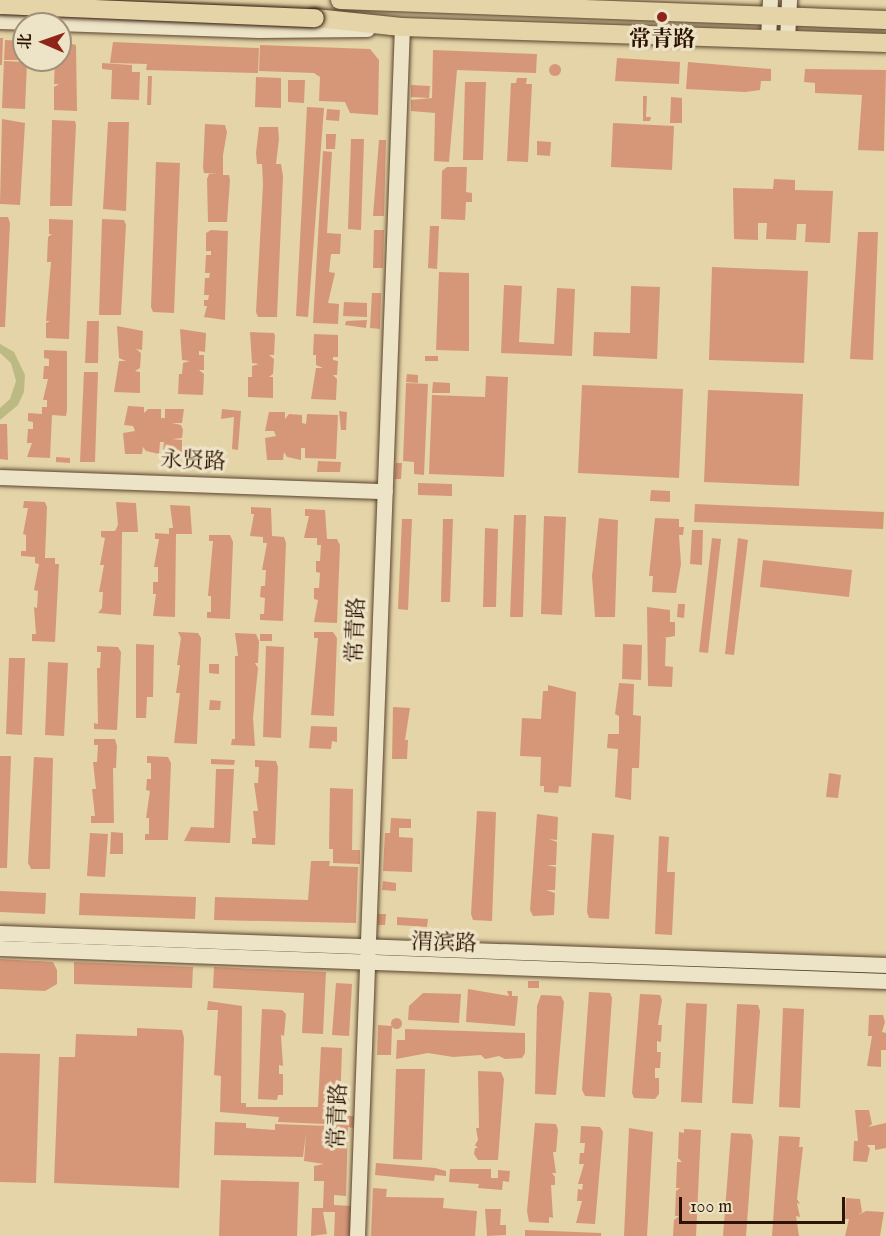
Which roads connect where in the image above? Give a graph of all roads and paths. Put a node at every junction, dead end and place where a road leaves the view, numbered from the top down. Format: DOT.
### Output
graph roads {
  1 [pos="340,0"];
  2 [pos="397,2"];
  3 [pos="0,4"];
  4 [pos="769,7"];
  5 [pos="788,8"];
  6 [pos="886,20"];
  7 [pos="0,21"];
  8 [pos="402,27"];
  9 [pos="768,38"];
  10 [pos="787,39"];
  11 [pos="886,43"];
  12 [pos="0,477"];
  13 [pos="385,491"];
  14 [pos="0,933"];
  15 [pos="368,946"];
  16 [pos="0,948"];
  17 [pos="368,963"];
  18 [pos="886,965"];
  19 [pos="886,981"];
  20 [pos="357,1236"];
  1 -- 2 [label="main road"];
  2 -- 4 [label="main road"];
  3 -- 8 [label="main road, bridge"];
  4 -- 5 [label="main road"];
  4 -- 9 [label="street"];
  5 -- 6 [label="main road"];
  5 -- 10 [label="street"];
  7 -- 8 [label="street"];
  8 -- 9 [label="main road"];
  8 -- 13 [label="street, 常青路"];
  9 -- 10 [label="main road"];
  10 -- 11 [label="main road"];
  12 -- 13 [label="street, 永贤路"];
  13 -- 15 [label="street, 常青路"];
  14 -- 15 [label="street, 渭滨路"];
  15 -- 17 [label="street, 常青路"];
  15 -- 18 [label="street, 渭滨路"];
  16 -- 17 [label="street, 渭滨路"];
  17 -- 19 [label="street, 渭滨路"];
  17 -- 20 [label="street, 常青路"];
}
